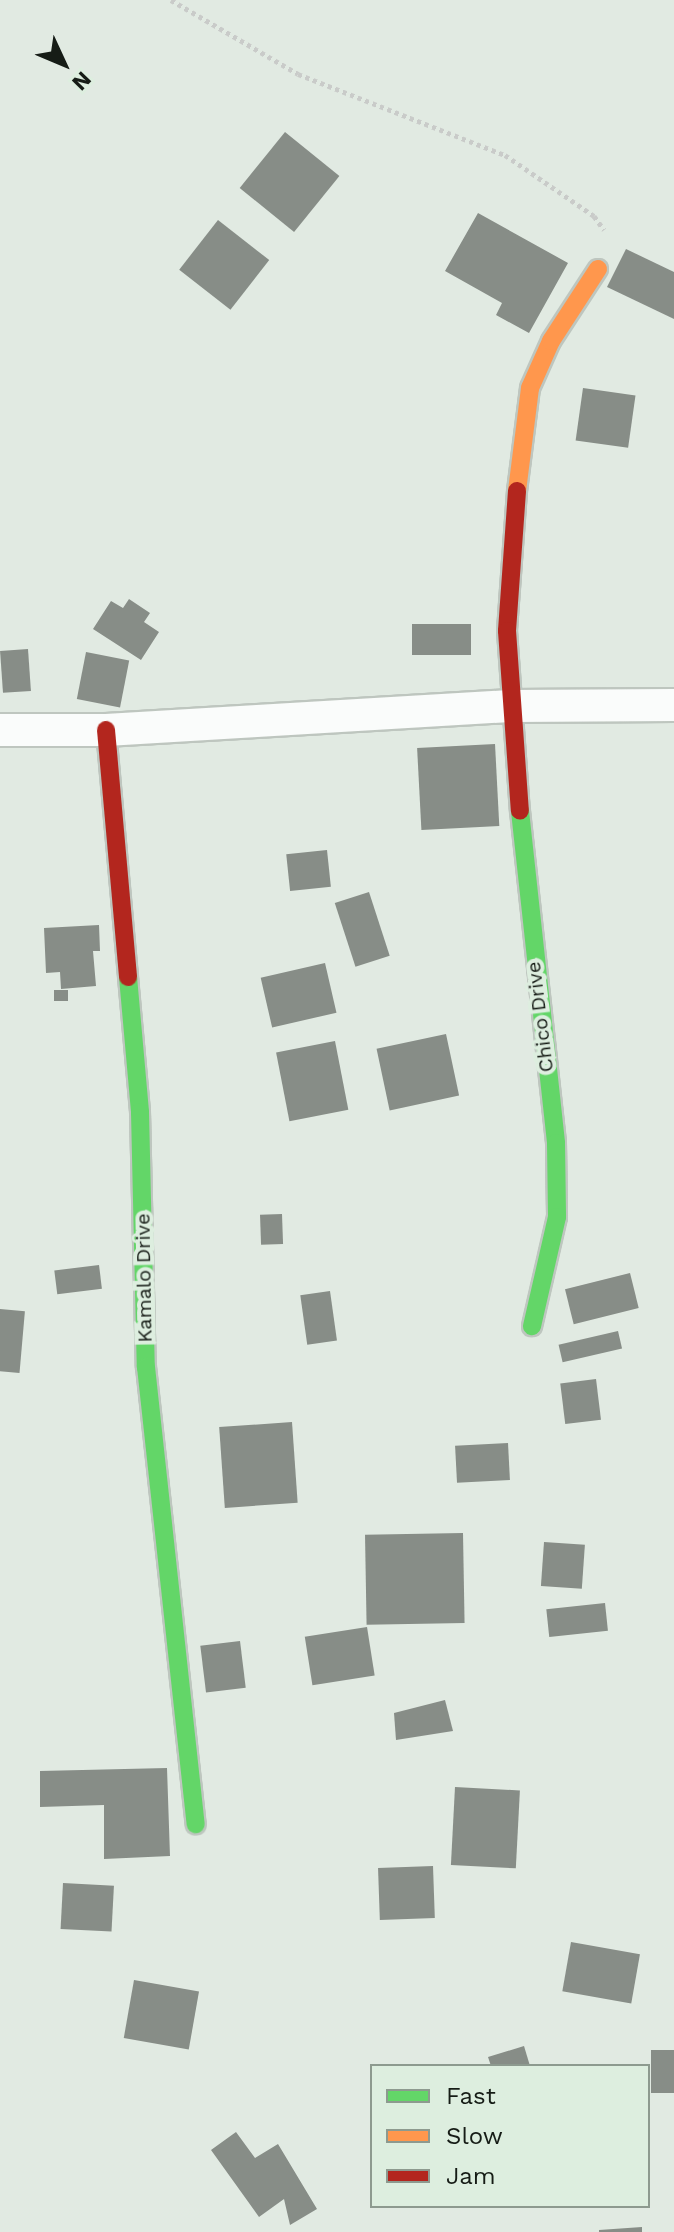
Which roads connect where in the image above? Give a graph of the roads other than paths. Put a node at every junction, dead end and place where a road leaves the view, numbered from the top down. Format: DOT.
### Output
graph roads {
  1 [pos="598,269"];
  2 [pos="674,705"];
  3 [pos="513,706"];
  4 [pos="0,730"];
  5 [pos="106,730"];
  6 [pos="532,1326"];
  7 [pos="196,1824"];
  1 -- 3 [label="street, Chico Drive"];
  2 -- 3 [label="street"];
  3 -- 5 [label="street"];
  3 -- 6 [label="street, Chico Drive"];
  4 -- 5 [label="street"];
  5 -- 7 [label="street, Kamalo Drive"];
}
